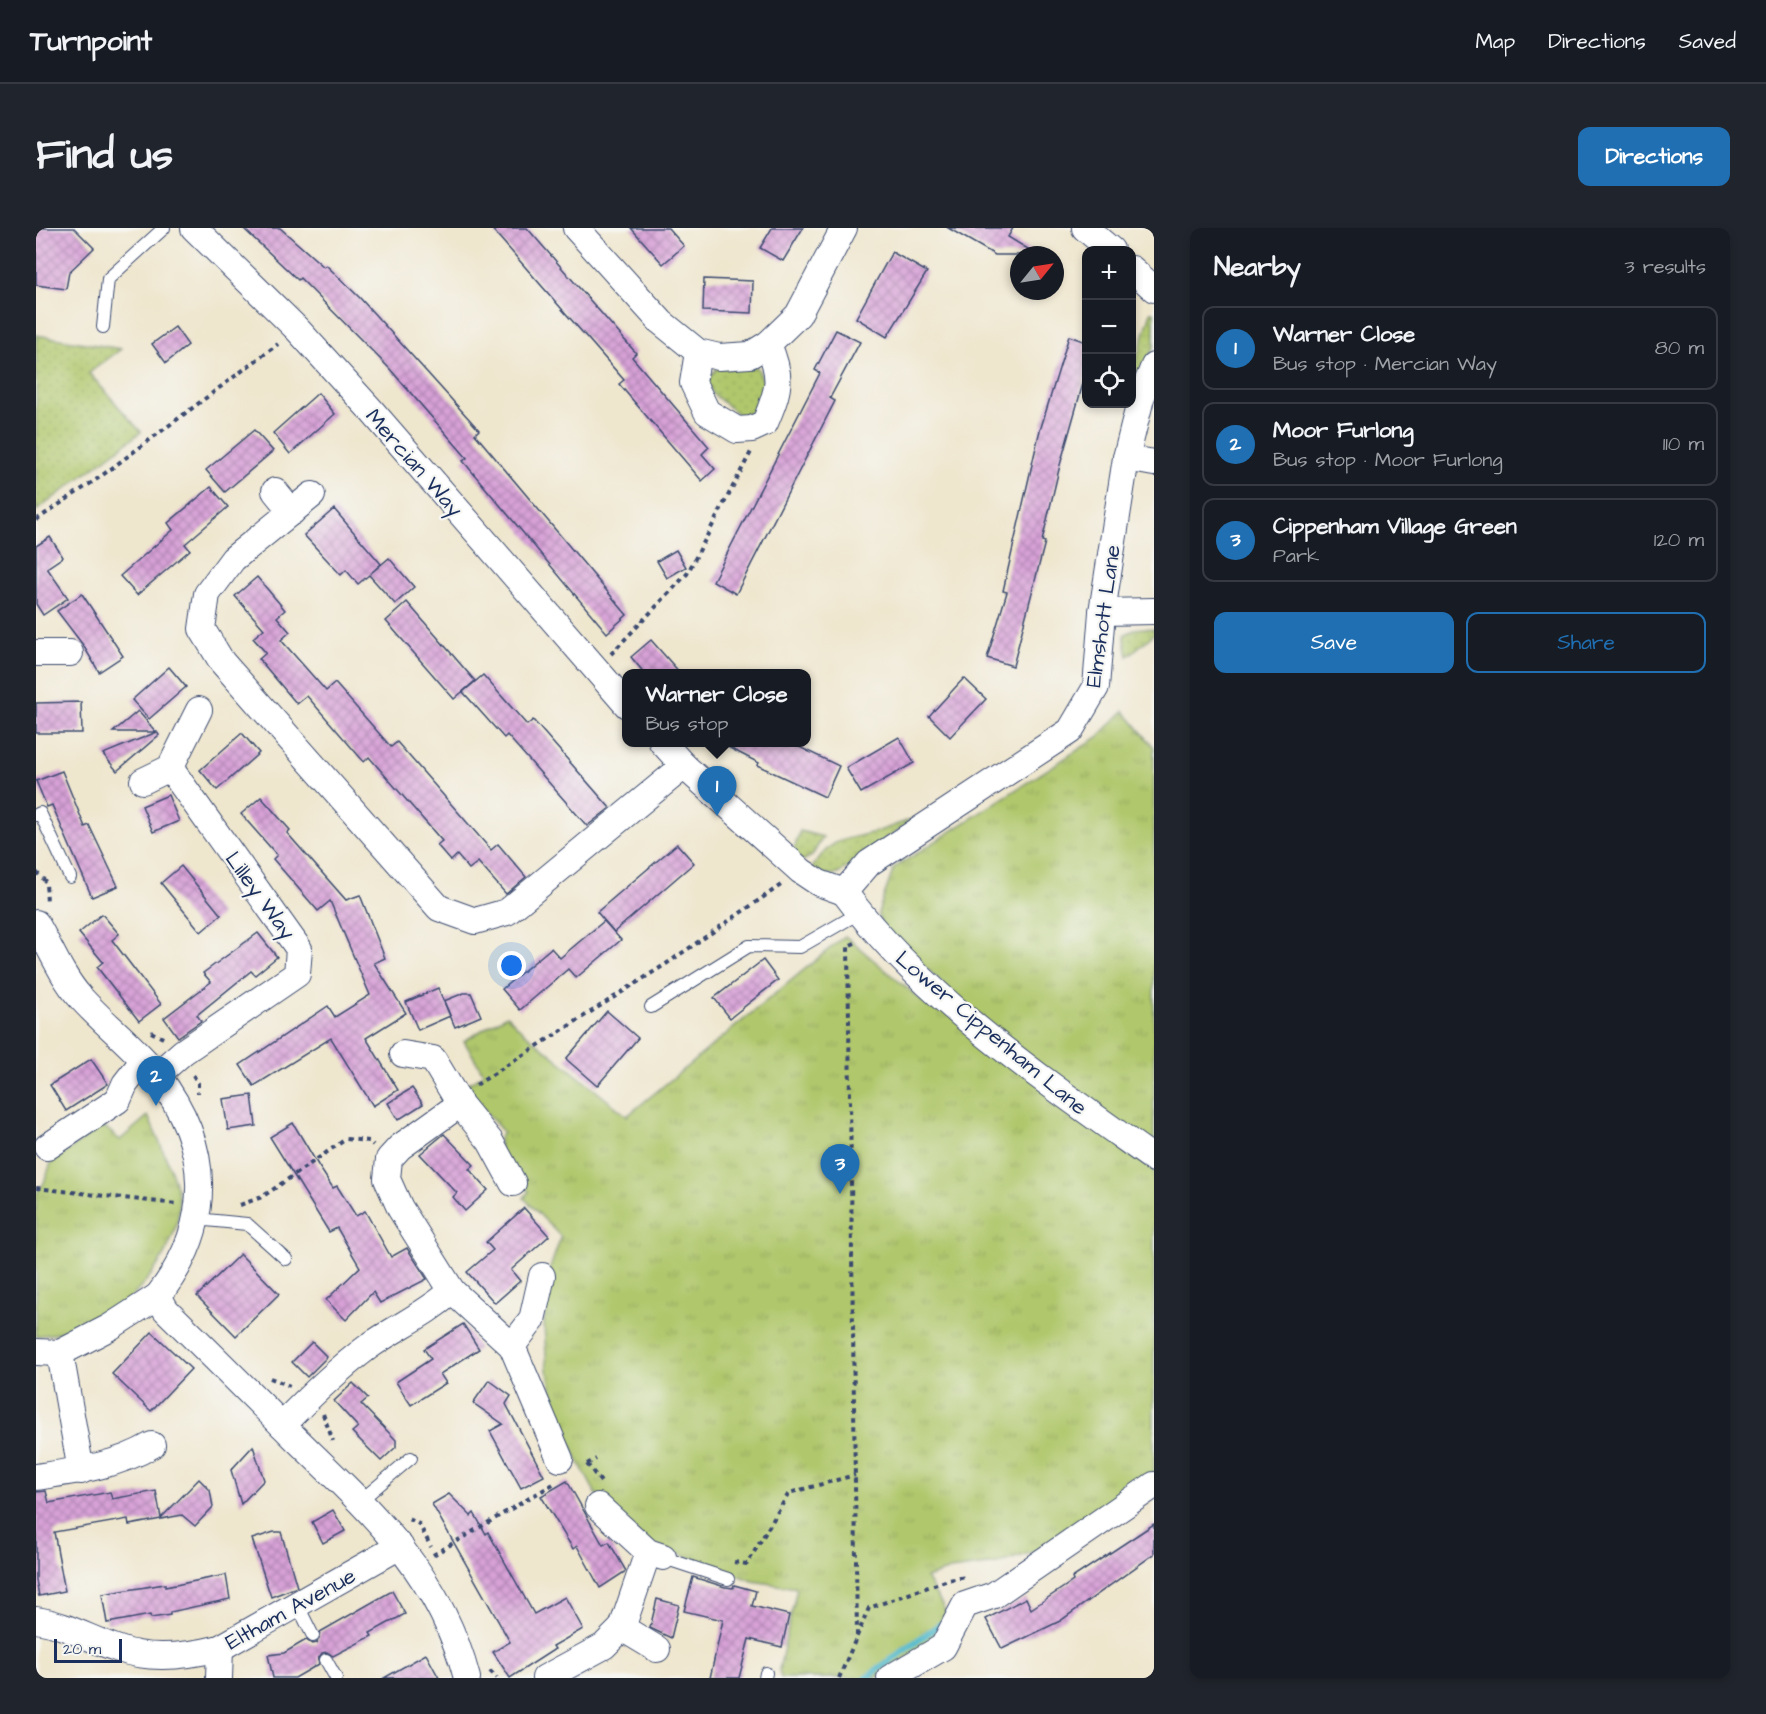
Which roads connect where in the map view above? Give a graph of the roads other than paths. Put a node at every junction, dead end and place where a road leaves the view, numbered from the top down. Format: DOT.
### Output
graph roads {
  1 [pos="164,228"];
  2 [pos="194,228"];
  3 [pos="576,228"];
  4 [pos="844,228"];
  5 [pos="1085,228"];
  6 [pos="1106,246"];
  7 [pos="1136,273"];
  8 [pos="1154,289"];
  9 [pos="103,327"];
  10 [pos="768,344"];
  11 [pos="698,352"];
  12 [pos="1154,366"];
  13 [pos="1126,458"];
  14 [pos="1154,463"];
  15 [pos="275,491"];
  16 [pos="312,495"];
  17 [pos="292,512"];
  18 [pos="1154,611"];
  19 [pos="1102,612"];
  20 [pos="36,652"];
  21 [pos="70,653"];
  22 [pos="622,700"];
  23 [pos="199,710"];
  24 [pos="667,747"];
  25 [pos="684,766"];
  26 [pos="170,768"];
  27 [pos="143,781"];
  28 [pos="36,815"];
  29 [pos="70,877"];
  30 [pos="844,892"];
  31 [pos="860,913"];
  32 [pos="42,917"];
  33 [pos="651,1007"];
  34 [pos="403,1054"];
  35 [pos="150,1068"];
  36 [pos="458,1101"];
  37 [pos="47,1147"];
  38 [pos="1154,1159"];
  39 [pos="513,1183"];
  40 [pos="196,1219"];
  41 [pos="286,1259"];
  42 [pos="542,1276"];
  43 [pos="453,1292"];
  44 [pos="158,1296"];
  45 [pos="512,1346"];
  46 [pos="48,1352"];
  47 [pos="282,1425"];
  48 [pos="152,1445"];
  49 [pos="411,1458"];
  50 [pos="565,1470"];
  51 [pos="81,1471"];
  52 [pos="36,1477"];
  53 [pos="1154,1485"];
  54 [pos="603,1498"];
  55 [pos="360,1501"];
  56 [pos="656,1555"];
  57 [pos="420,1557"];
  58 [pos="728,1579"];
  59 [pos="298,1606"];
  60 [pos="36,1620"];
  61 [pos="622,1628"];
  62 [pos="314,1636"];
  63 [pos="220,1648"];
  64 [pos="657,1649"];
  65 [pos="326,1660"];
  66 [pos="475,1671"];
  67 [pos="219,1678"];
  68 [pos="336,1678"];
  69 [pos="545,1678"];
  70 [pos="890,1678"];
  1 -- 9 [label="lane"];
  2 -- 22 [label="street, Mercian Way"];
  3 -- 11 [label="street"];
  4 -- 10 [label="street"];
  5 -- 6 [label="street"];
  7 -- 8 [label="street"];
  10 -- 11 [label="street"];
  10 -- 11 [label="street"];
  12 -- 13 [label="street, Elmshott Lane"];
  13 -- 14 [label="street"];
  13 -- 19 [label="street, Elmshott Lane"];
  15 -- 17 [label="street"];
  16 -- 17 [label="street"];
  17 -- 25 [label="street"];
  18 -- 19 [label="street"];
  19 -- 30 [label="street, Elmshott Lane"];
  20 -- 21 [label="street"];
  23 -- 26 [label="street"];
  24 -- 25 [label="street"];
  25 -- 30 [label="street"];
  26 -- 27 [label="street"];
  26 -- 35 [label="street, Lilley Way"];
  28 -- 29 [label="lane"];
  30 -- 31 [label="street, Lower Cippenham Lane"];
  31 -- 33 [label="lane"];
  31 -- 38 [label="street, Lower Cippenham Lane"];
  32 -- 35 [label="street"];
  34 -- 36 [label="street"];
  35 -- 37 [label="street, Lilley Way"];
  35 -- 40 [label="street"];
  36 -- 39 [label="street"];
  36 -- 43 [label="street"];
  40 -- 41 [label="lane"];
  40 -- 44 [label="street"];
  42 -- 45 [label="street"];
  43 -- 45 [label="street"];
  43 -- 47 [label="street"];
  44 -- 46 [label="street"];
  44 -- 47 [label="street"];
  45 -- 50 [label="street"];
  46 -- 51 [label="street"];
  47 -- 55 [label="street"];
  48 -- 51 [label="street"];
  49 -- 55 [label="lane"];
  51 -- 52 [label="street"];
  53 -- 70 [label="street"];
  54 -- 56 [label="street"];
  55 -- 57 [label="street"];
  56 -- 58 [label="lane"];
  56 -- 61 [label="street"];
  57 -- 59 [label="street, Eltham Avenue"];
  57 -- 66 [label="street"];
  59 -- 62 [label="lane"];
  59 -- 63 [label="street, Eltham Avenue"];
  60 -- 63 [label="street, Eltham Avenue"];
  61 -- 64 [label="street"];
  61 -- 69 [label="street"];
  63 -- 67 [label="street"];
  65 -- 68 [label="lane"];
}
